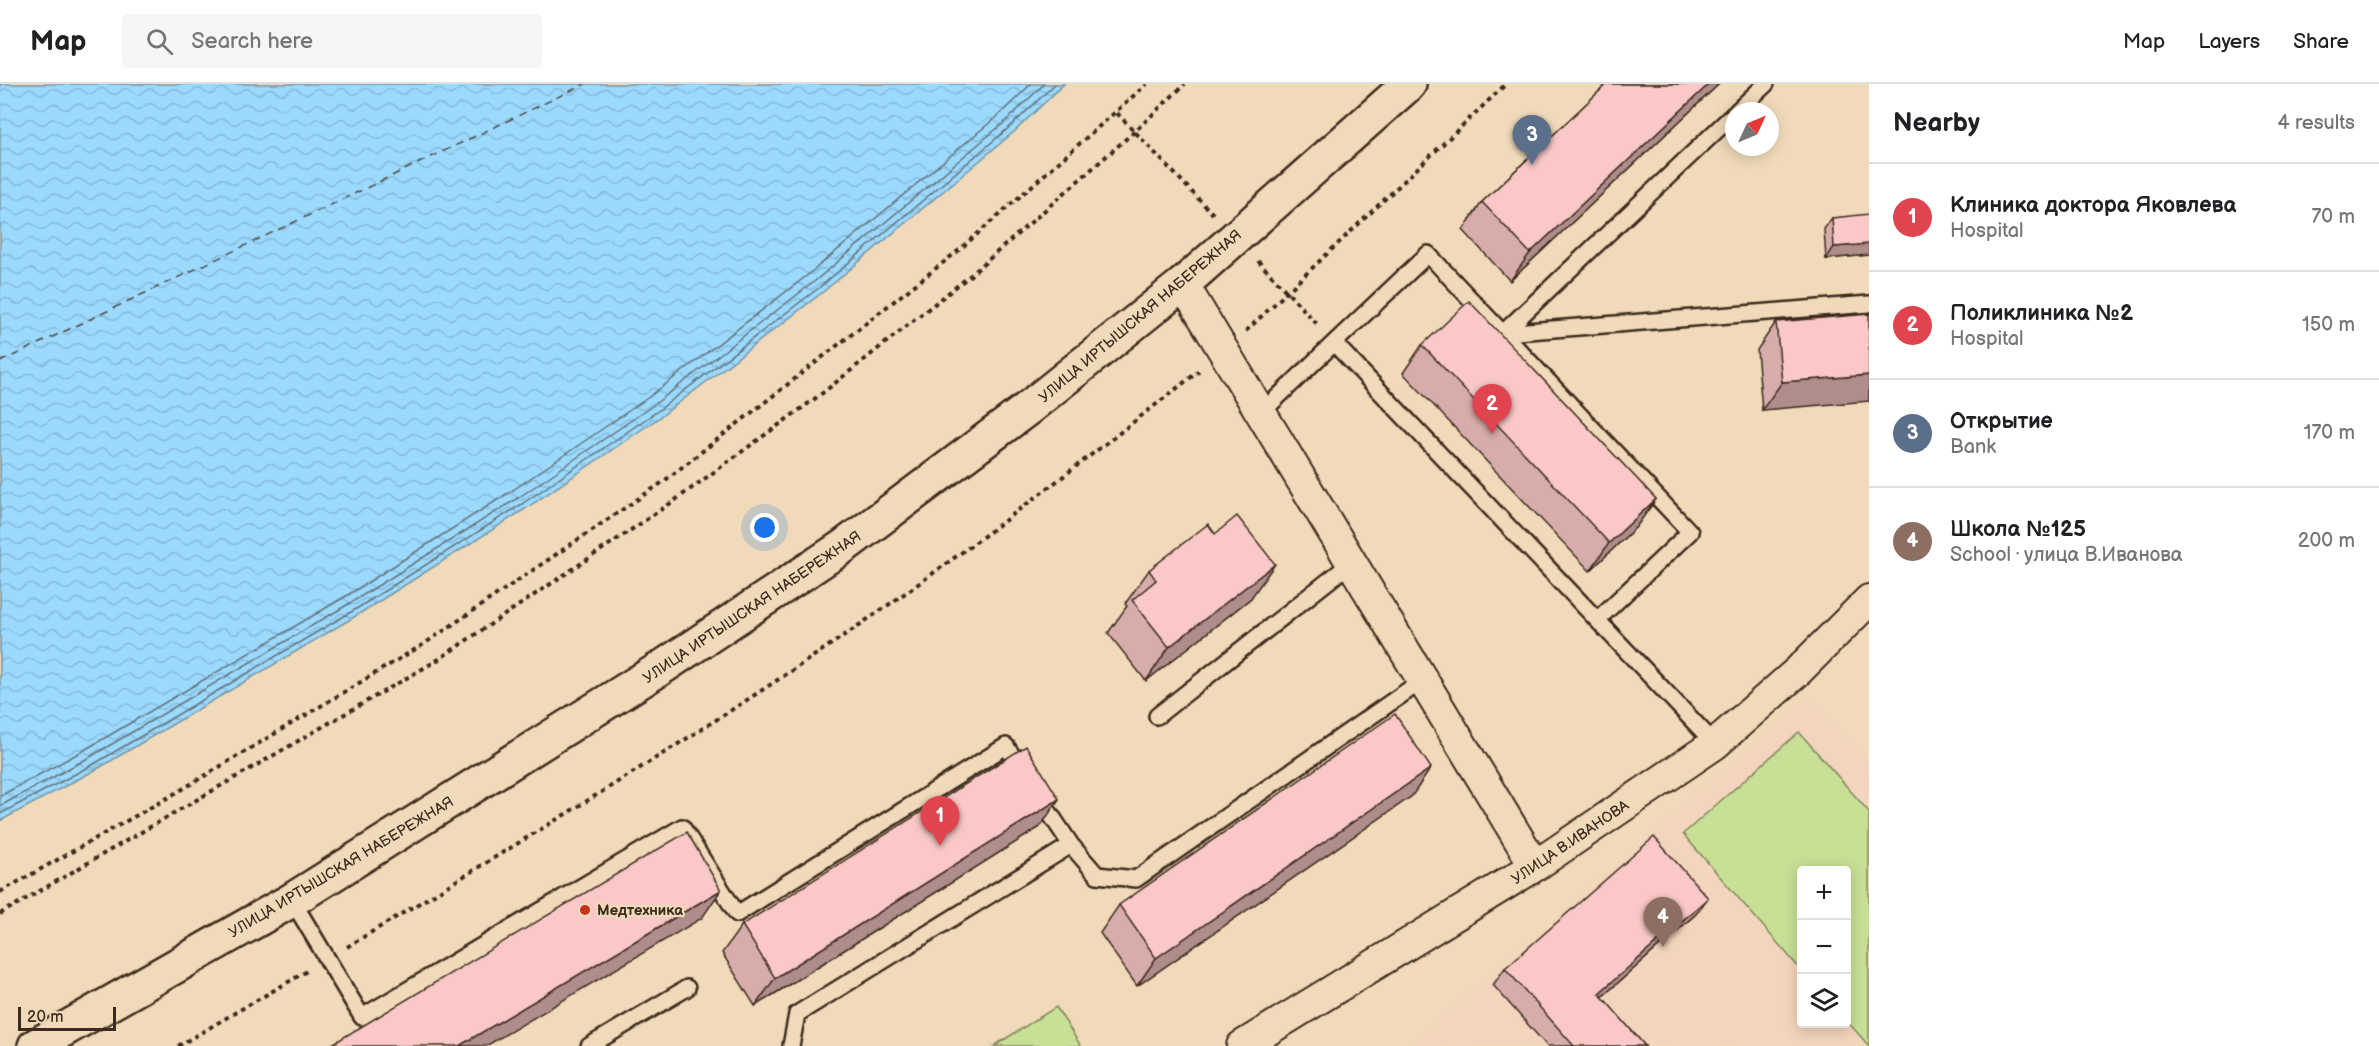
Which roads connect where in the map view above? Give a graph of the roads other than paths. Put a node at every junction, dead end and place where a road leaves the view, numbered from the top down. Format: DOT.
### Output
graph roads {
  1 [pos="1409,84"];
  2 [pos="1766,84"];
  3 [pos="1747,102"];
  4 [pos="1725,123"];
  5 [pos="1183,284"];
  6 [pos="1869,304"];
  7 [pos="1503,333"];
  8 [pos="1334,342"];
  9 [pos="1261,413"];
  10 [pos="1351,562"];
  11 [pos="1868,604"];
  12 [pos="1597,620"];
  13 [pos="1423,680"];
  14 [pos="1157,716"];
  15 [pos="1714,744"];
  16 [pos="1071,845"];
  17 [pos="1535,866"];
  18 [pos="292,900"];
  19 [pos="687,988"];
  20 [pos="35,1046"];
  21 [pos="589,1046"];
  22 [pos="791,1046"];
  23 [pos="1242,1046"];
  1 -- 5 [label="main road, УЛИЦА ИРТЫШСКАЯ НАБЕРЕЖНАЯ"];
  2 -- 3 [label="lane"];
  4 -- 7 [label="lane"];
  5 -- 9 [label="street"];
  5 -- 18 [label="main road, УЛИЦА ИРТЫШСКАЯ НАБЕРЕЖНАЯ"];
  6 -- 7 [label="lane"];
  7 -- 8 [label="lane"];
  7 -- 12 [label="lane"];
  8 -- 9 [label="lane"];
  8 -- 12 [label="lane"];
  9 -- 10 [label="street"];
  10 -- 13 [label="street"];
  10 -- 14 [label="lane"];
  11 -- 15 [label="street, УЛИЦА В.ИВАНОВА"];
  12 -- 15 [label="lane"];
  13 -- 16 [label="lane"];
  13 -- 17 [label="street"];
  15 -- 17 [label="street, УЛИЦА В.ИВАНОВА"];
  16 -- 18 [label="lane"];
  16 -- 22 [label="lane"];
  17 -- 23 [label="street, УЛИЦА В.ИВАНОВА"];
  18 -- 20 [label="main road, УЛИЦА ИРТЫШСКАЯ НАБЕРЕЖНАЯ"];
  19 -- 21 [label="lane"];
}
